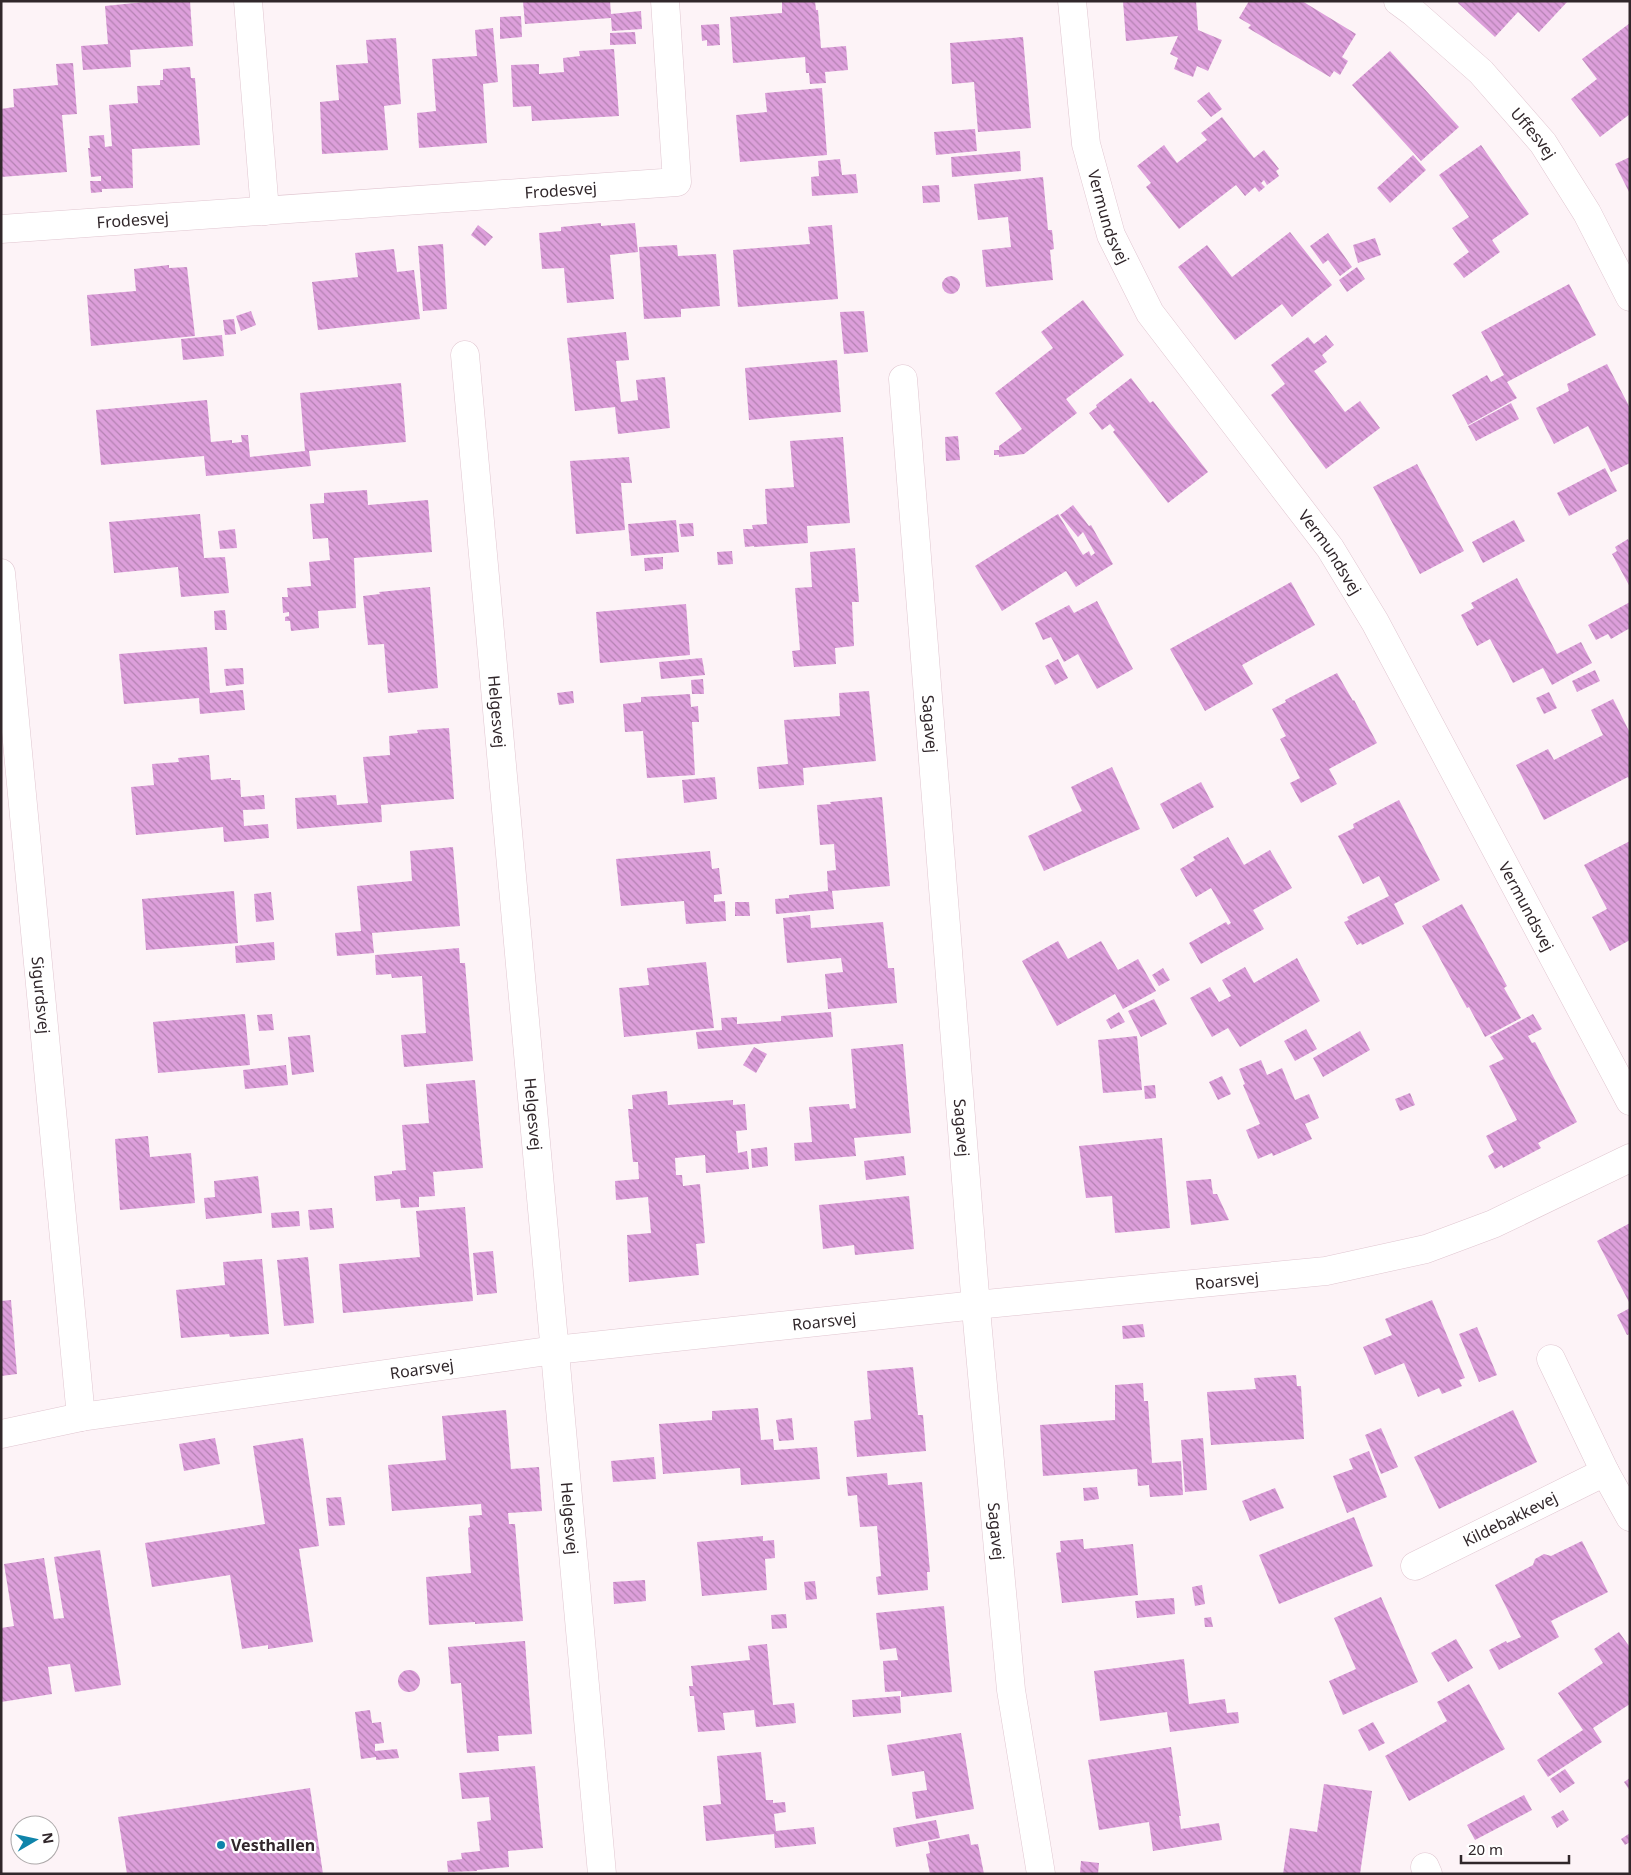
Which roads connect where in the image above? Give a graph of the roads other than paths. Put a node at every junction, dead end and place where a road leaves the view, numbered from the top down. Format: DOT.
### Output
graph roads {
  1 [pos="248,1"];
  2 [pos="665,1"];
  3 [pos="1072,1"];
  4 [pos="1398,1"];
  5 [pos="265,211"];
  6 [pos="1,230"];
  7 [pos="1630,297"];
  8 [pos="465,355"];
  9 [pos="903,379"];
  10 [pos="1,573"];
  11 [pos="1630,1101"];
  12 [pos="1630,1158"];
  13 [pos="976,1305"];
  14 [pos="555,1350"];
  15 [pos="1552,1359"];
  16 [pos="81,1417"];
  17 [pos="1,1434"];
  18 [pos="1605,1472"];
  19 [pos="1630,1517"];
  20 [pos="1415,1566"];
  21 [pos="602,1874"];
  22 [pos="1041,1874"];
  1 -- 5 [label="street"];
  2 -- 5 [label="street, Frodesvej"];
  3 -- 11 [label="street, Vermundsvej"];
  4 -- 7 [label="street, Uffesvej"];
  5 -- 6 [label="street, Frodesvej"];
  8 -- 14 [label="street, Helgesvej"];
  9 -- 13 [label="street, Sagavej"];
  10 -- 16 [label="street, Sigurdsvej"];
  12 -- 13 [label="street, Roarsvej"];
  13 -- 14 [label="street, Roarsvej"];
  13 -- 22 [label="street, Sagavej"];
  14 -- 16 [label="street, Roarsvej"];
  14 -- 21 [label="street, Helgesvej"];
  15 -- 18 [label="street"];
  16 -- 17 [label="street, Roarsvej"];
  18 -- 19 [label="street"];
  18 -- 20 [label="street, Kildebakkevej"];
}
